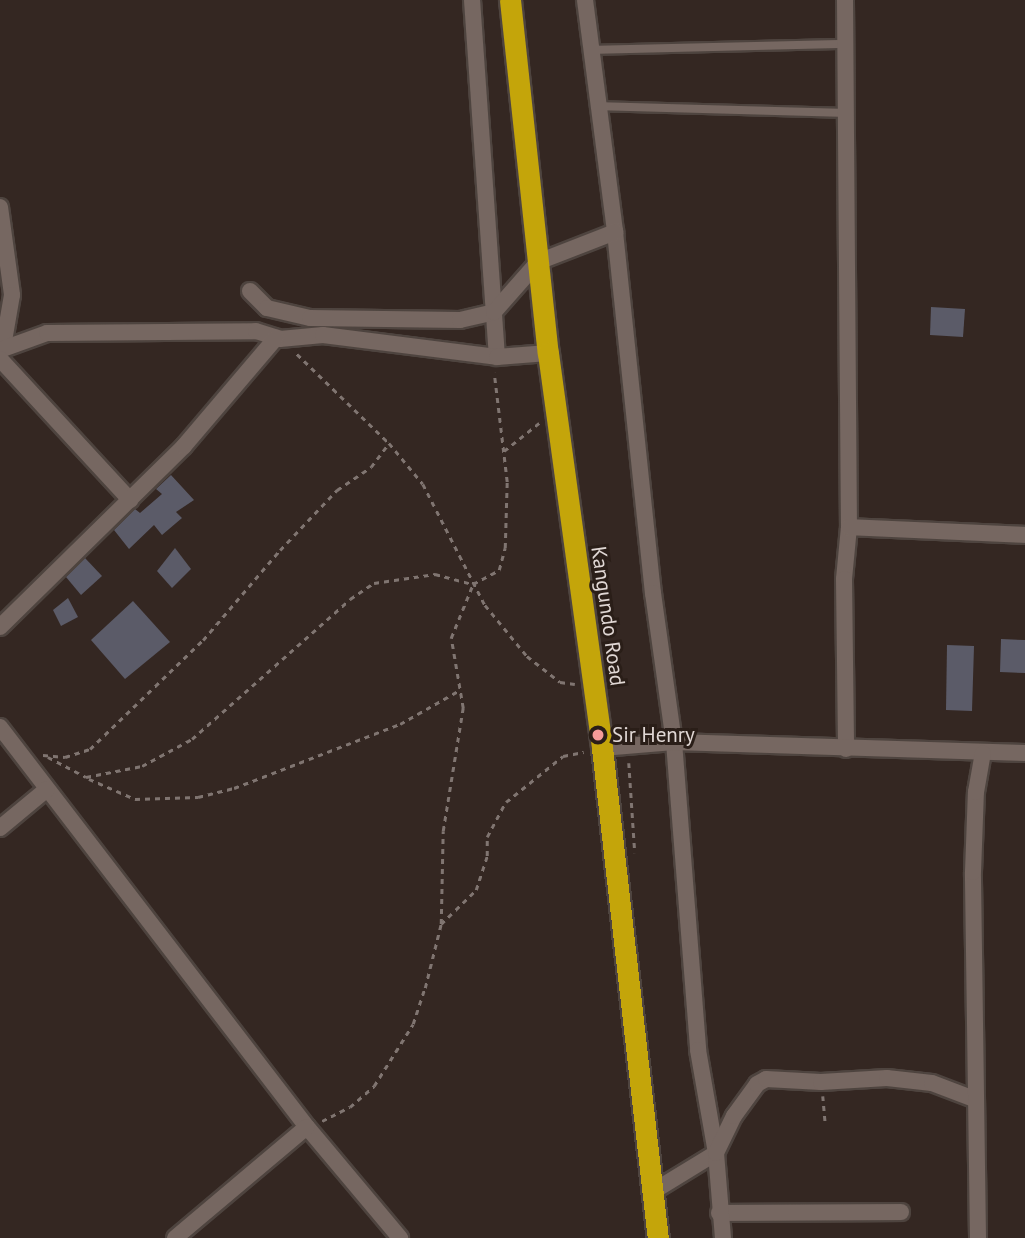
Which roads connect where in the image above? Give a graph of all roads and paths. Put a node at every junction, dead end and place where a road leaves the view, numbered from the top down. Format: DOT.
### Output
graph roads {
  1 [pos="472,0"];
  2 [pos="510,0"];
  3 [pos="585,0"];
  4 [pos="845,0"];
  5 [pos="845,44"];
  6 [pos="592,50"];
  7 [pos="598,106"];
  8 [pos="844,113"];
  9 [pos="0,207"];
  10 [pos="615,232"];
  11 [pos="538,262"];
  12 [pos="250,291"];
  13 [pos="494,312"];
  14 [pos="278,338"];
  15 [pos="1,352"];
  16 [pos="548,353"];
  17 [pos="497,357"];
  18 [pos="555,411"];
  19 [pos="389,443"];
  20 [pos="503,451"];
  21 [pos="130,500"];
  22 [pos="849,527"];
  23 [pos="1025,535"];
  24 [pos="473,584"];
  25 [pos="0,627"];
  26 [pos="593,685"];
  27 [pos="459,690"];
  28 [pos="0,727"];
  29 [pos="674,742"];
  30 [pos="601,748"];
  31 [pos="846,749"];
  32 [pos="38,753"];
  33 [pos="1025,753"];
  34 [pos="983,754"];
  35 [pos="48,757"];
  36 [pos="86,777"];
  37 [pos="47,789"];
  38 [pos="0,828"];
  39 [pos="441,924"];
  40 [pos="821,1082"];
  41 [pos="974,1099"];
  42 [pos="331,1117"];
  43 [pos="825,1121"];
  44 [pos="307,1127"];
  45 [pos="716,1153"];
  46 [pos="652,1192"];
  47 [pos="901,1212"];
  48 [pos="719,1213"];
  49 [pos="175,1238"];
  50 [pos="400,1238"];
  51 [pos="658,1238"];
  52 [pos="723,1238"];
  53 [pos="978,1238"];
  1 -- 13 [label="street"];
  2 -- 11 [label="highway, Kangundo Road"];
  3 -- 6 [label="street"];
  4 -- 5 [label="street"];
  5 -- 6 [label="lane"];
  5 -- 8 [label="street"];
  6 -- 7 [label="street"];
  7 -- 8 [label="lane"];
  7 -- 10 [label="street"];
  8 -- 22 [label="street"];
  9 -- 15 [label="street"];
  10 -- 11 [label="street"];
  10 -- 29 [label="street"];
  11 -- 13 [label="street"];
  11 -- 16 [label="highway, Kangundo Road"];
  12 -- 13 [label="street"];
  13 -- 17 [label="street"];
  14 -- 15 [label="street"];
  14 -- 17 [label="street"];
  14 -- 19 [label="path"];
  14 -- 21 [label="street"];
  15 -- 21 [label="street"];
  16 -- 17 [label="street"];
  16 -- 18 [label="highway, Kangundo Road"];
  17 -- 20 [label="path"];
  18 -- 20 [label="path"];
  18 -- 26 [label="highway, Kangundo Road"];
  19 -- 24 [label="path"];
  19 -- 35 [label="path"];
  20 -- 24 [label="path"];
  21 -- 25 [label="street"];
  22 -- 23 [label="street"];
  22 -- 31 [label="street"];
  24 -- 26 [label="path"];
  24 -- 27 [label="path"];
  24 -- 36 [label="path"];
  26 -- 30 [label="highway, Kangundo Road"];
  27 -- 36 [label="path"];
  27 -- 39 [label="path"];
  28 -- 37 [label="street"];
  29 -- 30 [label="street"];
  29 -- 31 [label="street"];
  29 -- 45 [label="street"];
  30 -- 39 [label="path"];
  30 -- 46 [label="highway, Kangundo Road"];
  31 -- 34 [label="street"];
  32 -- 35 [label="path"];
  33 -- 34 [label="street"];
  34 -- 41 [label="street"];
  35 -- 36 [label="path"];
  37 -- 38 [label="street"];
  37 -- 44 [label="street"];
  39 -- 42 [label="path"];
  40 -- 41 [label="street"];
  40 -- 43 [label="path"];
  40 -- 45 [label="street"];
  41 -- 53 [label="street"];
  44 -- 49 [label="street"];
  44 -- 50 [label="street"];
  45 -- 46 [label="street"];
  45 -- 48 [label="street"];
  46 -- 51 [label="highway, Kangundo Road"];
  47 -- 48 [label="street"];
  48 -- 52 [label="street"];
}
